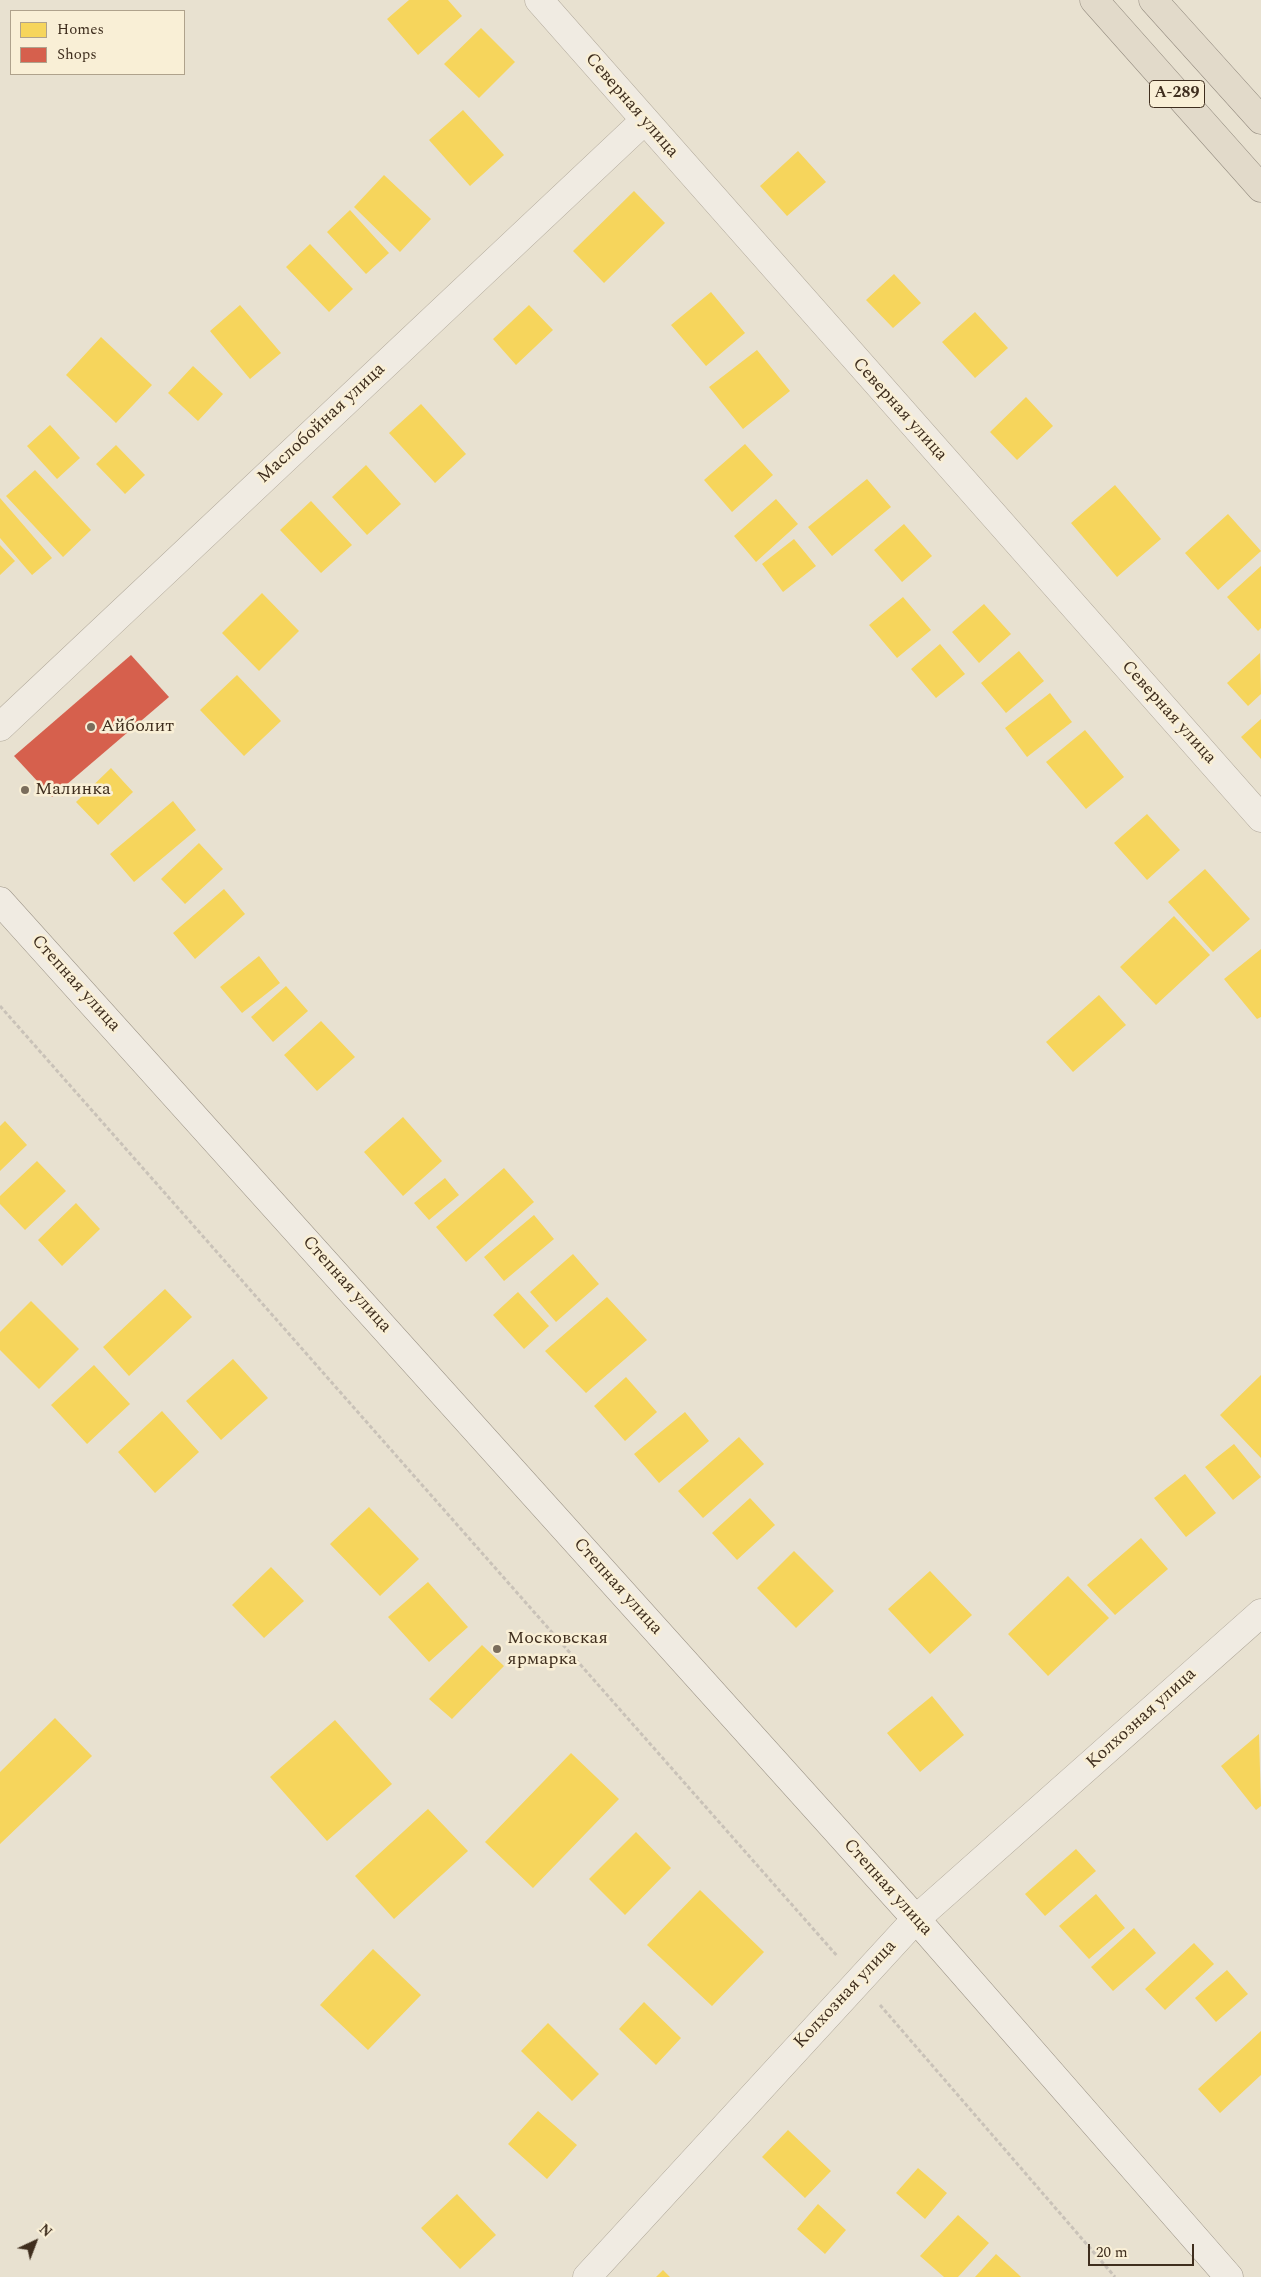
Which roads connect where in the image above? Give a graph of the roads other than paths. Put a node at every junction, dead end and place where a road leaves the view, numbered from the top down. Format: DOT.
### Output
graph roads {
  1 [pos="539,0"];
  2 [pos="1094,0"];
  3 [pos="1153,0"];
  4 [pos="1261,120"];
  5 [pos="644,121"];
  6 [pos="1261,188"];
  7 [pos="0,727"];
  8 [pos="1261,818"];
  9 [pos="0,901"];
  10 [pos="1261,1614"];
  11 [pos="916,1919"];
  12 [pos="587,2277"];
  13 [pos="1229,2277"];
  1 -- 5 [label="street, Северная улица"];
  2 -- 6 [label="highway, А-289"];
  3 -- 4 [label="highway, А-289"];
  5 -- 7 [label="street, Маслобойная улица"];
  5 -- 8 [label="street, Северная улица"];
  9 -- 11 [label="street, Степная улица"];
  10 -- 11 [label="street, Колхозная улица"];
  11 -- 12 [label="street, Колхозная улица"];
  11 -- 13 [label="street, Степная улица"];
}
